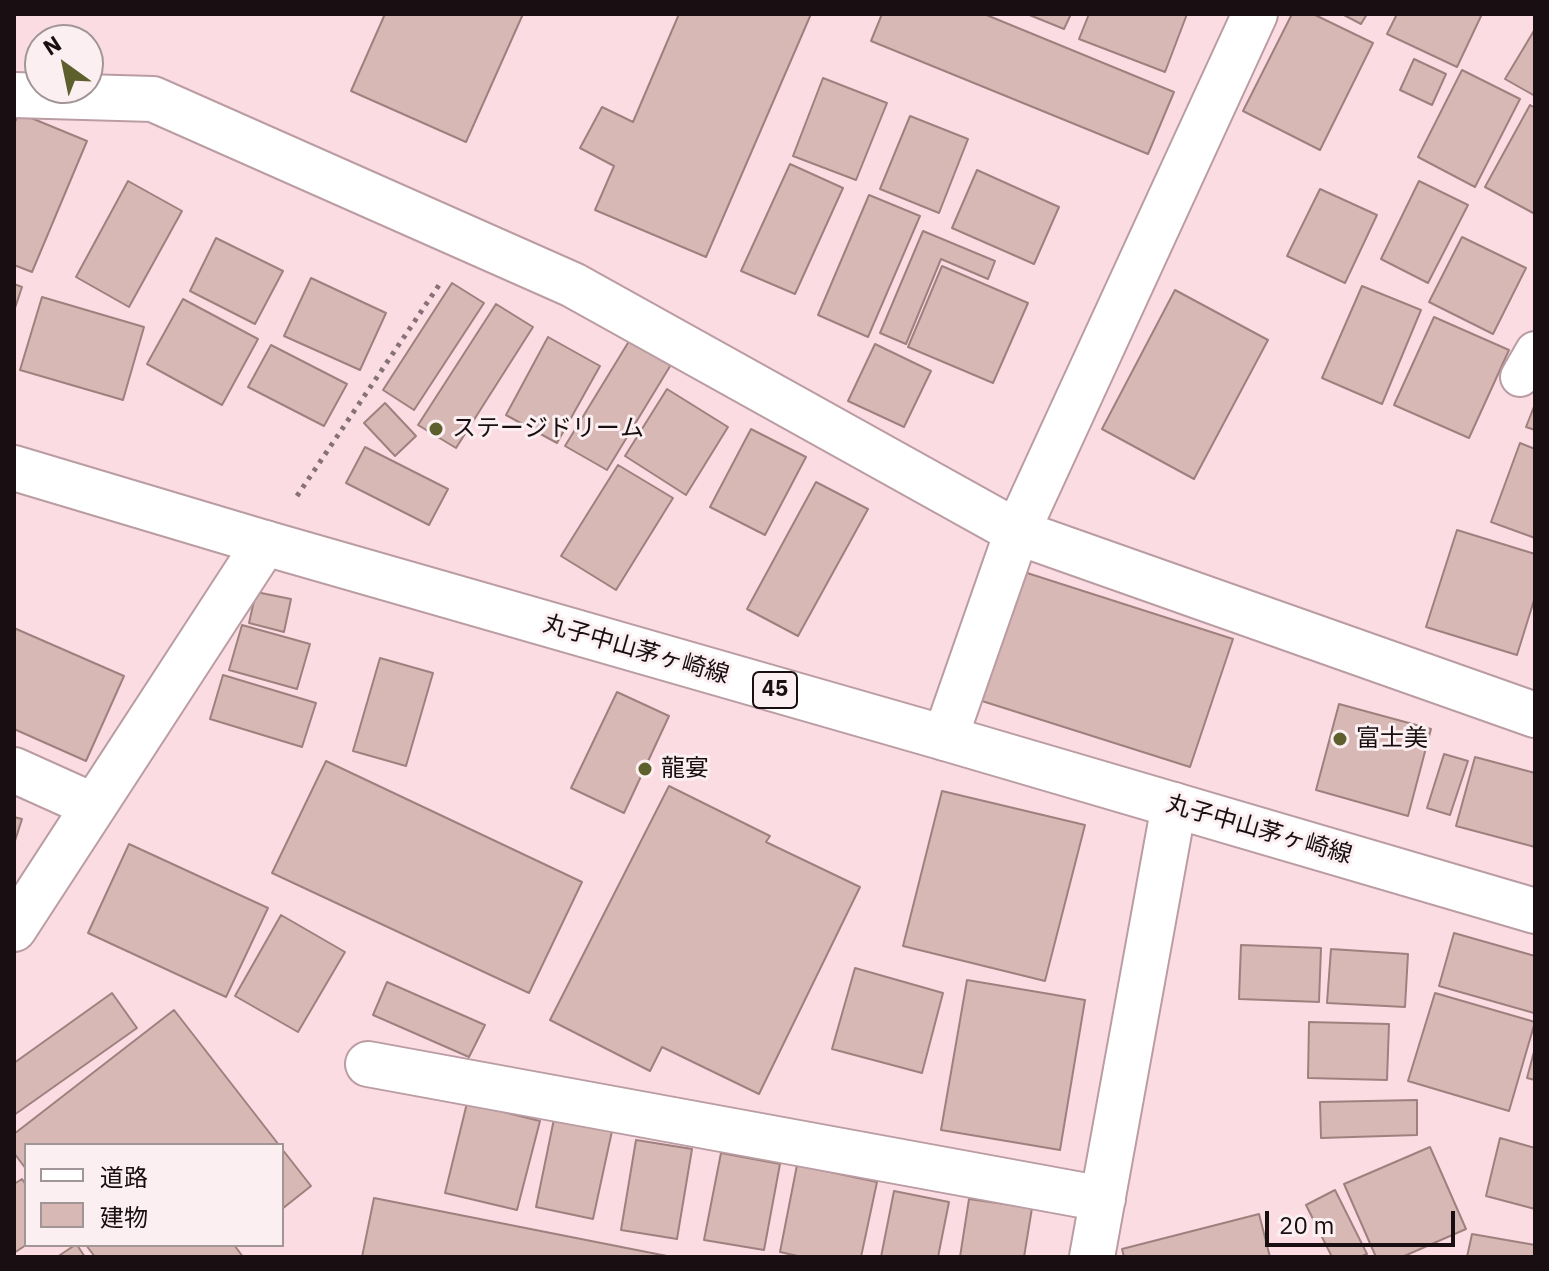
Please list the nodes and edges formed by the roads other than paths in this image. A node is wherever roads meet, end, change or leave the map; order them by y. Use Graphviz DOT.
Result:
graph roads {
  1 [pos="1255,14"];
  2 [pos="14,95"];
  3 [pos="14,468"];
  4 [pos="1017,532"];
  5 [pos="265,543"];
  6 [pos="1535,715"];
  7 [pos="945,738"];
  8 [pos="14,770"];
  9 [pos="1174,805"];
  10 [pos="94,806"];
  11 [pos="1535,911"];
  12 [pos="14,929"];
  13 [pos="368,1064"];
  14 [pos="1103,1199"];
  15 [pos="1092,1257"];
  1 -- 4 [label="street"];
  2 -- 4 [label="street"];
  3 -- 5 [label="street, 丸子中山茅ヶ崎線 / 45"];
  4 -- 6 [label="street"];
  4 -- 7 [label="street"];
  5 -- 7 [label="street, 丸子中山茅ヶ崎線 / 45"];
  5 -- 10 [label="street"];
  7 -- 9 [label="street, 丸子中山茅ヶ崎線 / 45"];
  8 -- 10 [label="street"];
  9 -- 11 [label="street, 丸子中山茅ヶ崎線 / 45"];
  9 -- 14 [label="street"];
  10 -- 12 [label="street"];
  13 -- 14 [label="street"];
  14 -- 15 [label="street"];
}
